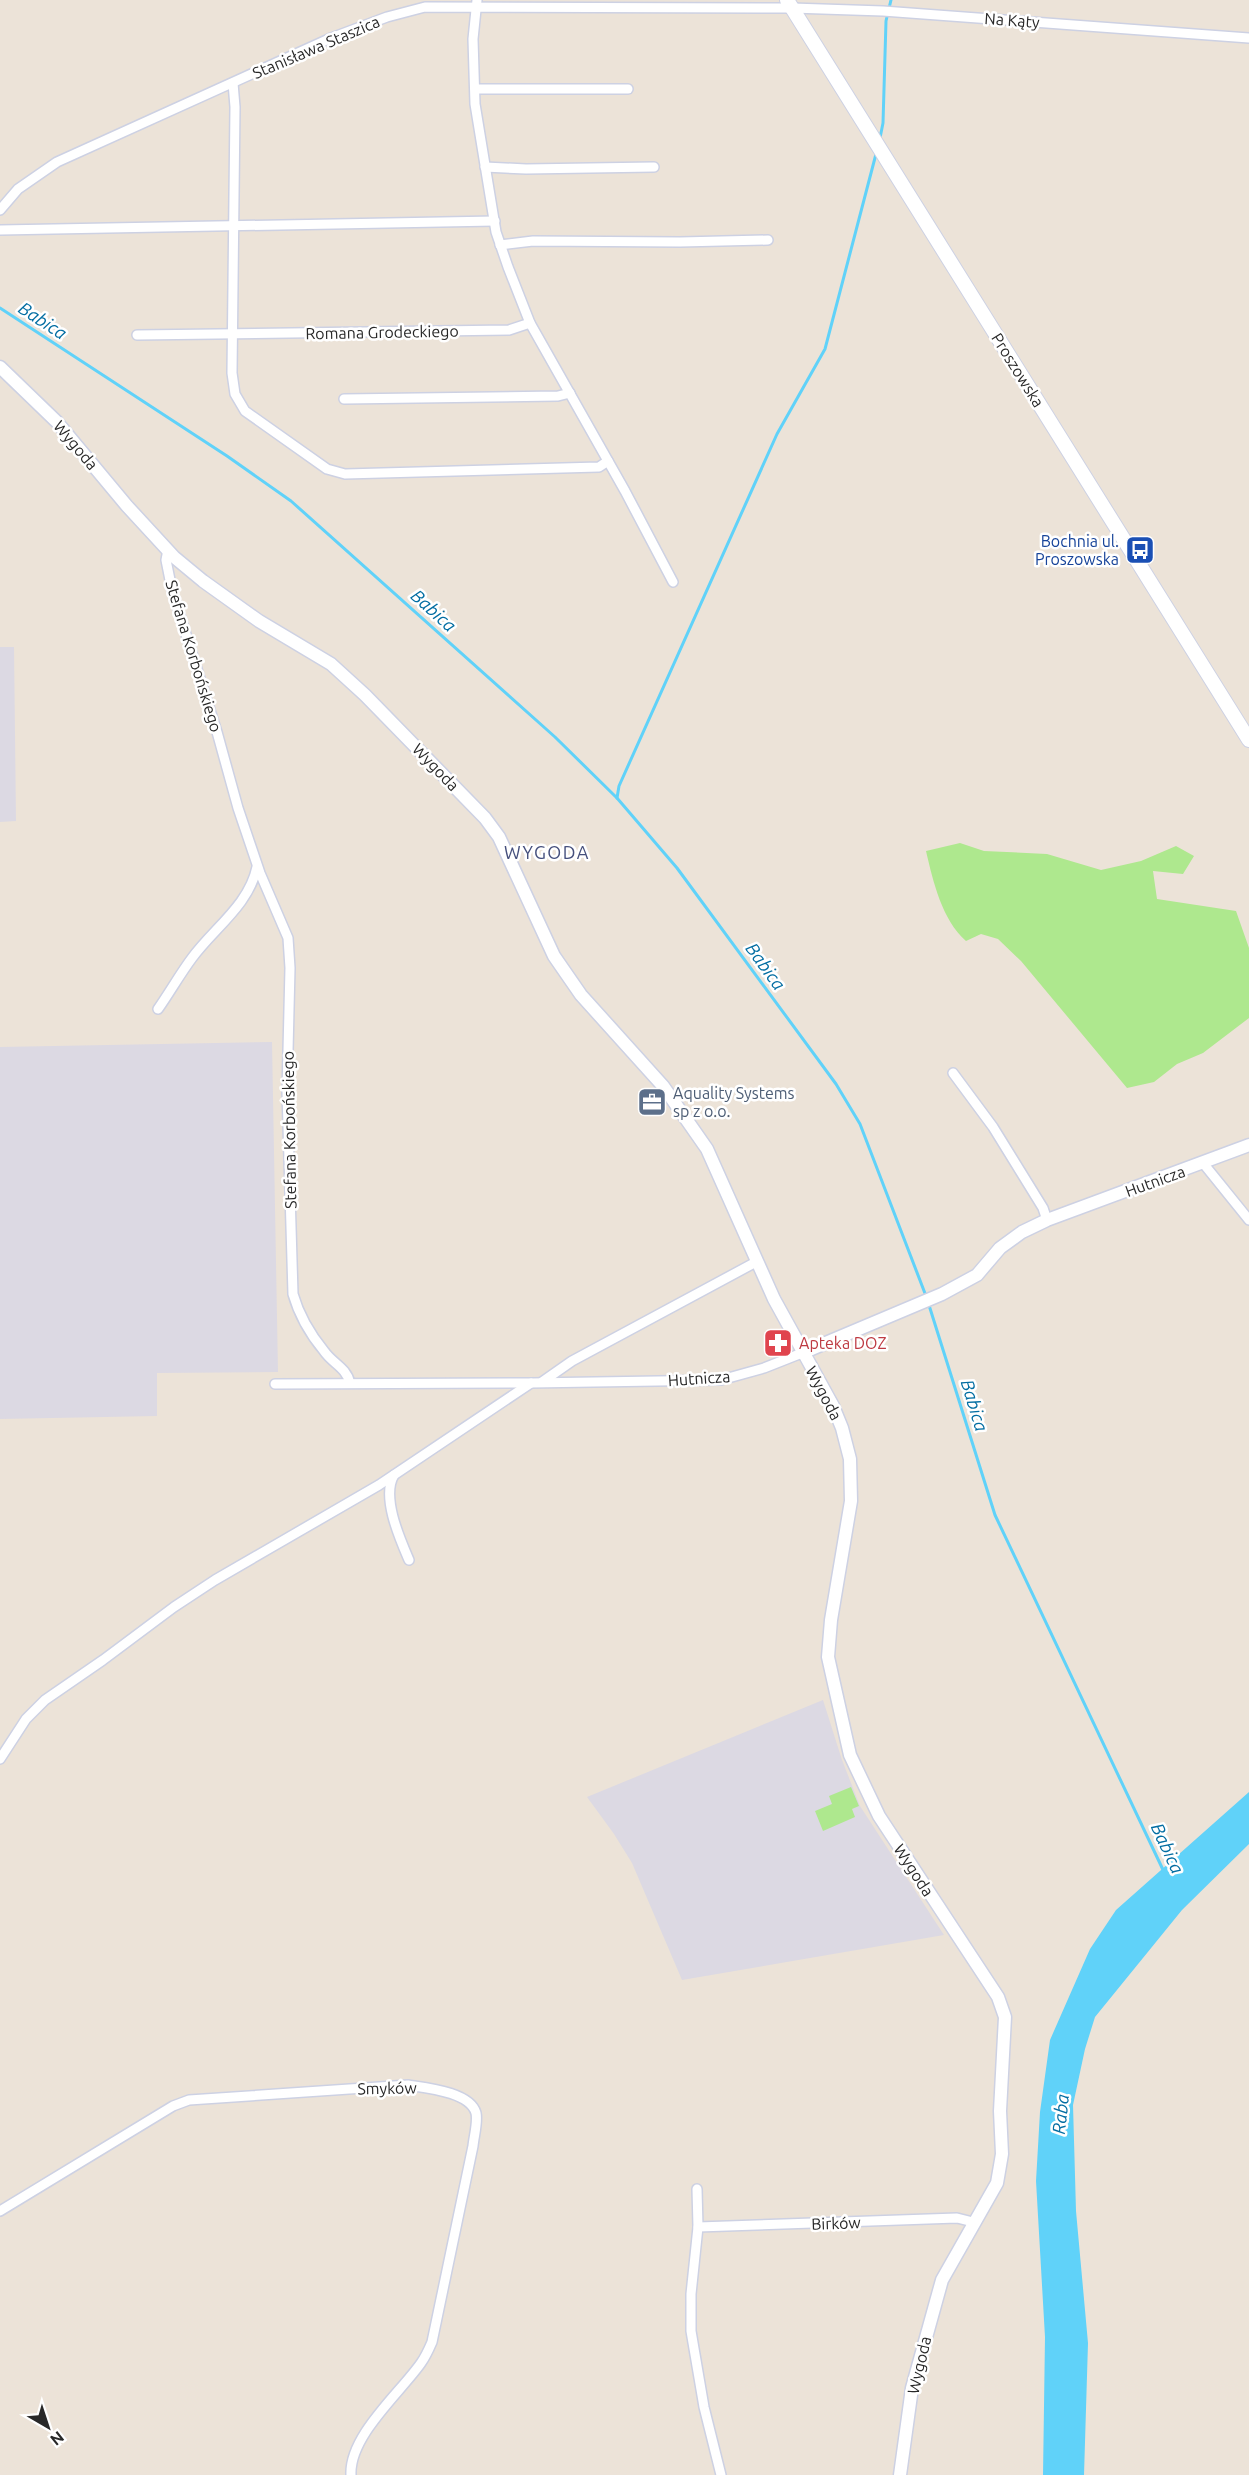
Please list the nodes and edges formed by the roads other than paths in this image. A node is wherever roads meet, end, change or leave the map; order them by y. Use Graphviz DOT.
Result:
graph roads {
  1 [pos="900,0"];
  2 [pos="477,3"];
  3 [pos="789,4"];
  4 [pos="774,9"];
  5 [pos="891,11"];
  6 [pos="1249,38"];
  7 [pos="233,83"];
  8 [pos="475,89"];
  9 [pos="628,89"];
  10 [pos="485,167"];
  11 [pos="654,167"];
  12 [pos="0,210"];
  13 [pos="495,221"];
  14 [pos="234,226"];
  15 [pos="0,230"];
  16 [pos="768,240"];
  17 [pos="500,245"];
  18 [pos="531,323"];
  19 [pos="232,332"];
  20 [pos="137,334"];
  21 [pos="0,367"];
  22 [pos="570,393"];
  23 [pos="344,399"];
  24 [pos="608,461"];
  25 [pos="168,550"];
  26 [pos="673,582"];
  27 [pos="1249,740"];
  28 [pos="258,865"];
  29 [pos="158,1009"];
  30 [pos="953,1073"];
  31 [pos="1249,1145"];
  32 [pos="1203,1163"];
  33 [pos="1047,1220"];
  34 [pos="1249,1220"];
  35 [pos="756,1262"];
  36 [pos="802,1353"];
  37 [pos="542,1382"];
  38 [pos="350,1383"];
  39 [pos="531,1383"];
  40 [pos="275,1384"];
  41 [pos="396,1473"];
  42 [pos="409,1560"];
  43 [pos="0,1759"];
  44 [pos="697,2189"];
  45 [pos="0,2211"];
  46 [pos="973,2222"];
  47 [pos="698,2227"];
  48 [pos="351,2475"];
  49 [pos="721,2475"];
  50 [pos="900,2475"];
  1 -- 5 [label="street"];
  2 -- 4 [label="street, Stanisława Staszica"];
  2 -- 7 [label="street, Stanisława Staszica"];
  2 -- 8 [label="street"];
  3 -- 4 [label="street, Na Kąty"];
  3 -- 5 [label="street, Na Kąty"];
  3 -- 27 [label="main road, Proszowska"];
  5 -- 6 [label="street, Na Kąty"];
  7 -- 12 [label="street, Stanisława Staszica"];
  7 -- 14 [label="street"];
  8 -- 9 [label="street"];
  8 -- 10 [label="street"];
  10 -- 11 [label="street"];
  10 -- 13 [label="street"];
  13 -- 14 [label="street"];
  13 -- 17 [label="street"];
  14 -- 15 [label="street"];
  14 -- 19 [label="street"];
  16 -- 17 [label="street"];
  17 -- 18 [label="street"];
  18 -- 19 [label="street, Romana Grodeckiego"];
  18 -- 22 [label="street"];
  19 -- 20 [label="street, Romana Grodeckiego"];
  19 -- 24 [label="street"];
  21 -- 25 [label="street, Wygoda"];
  22 -- 23 [label="street"];
  22 -- 24 [label="street"];
  24 -- 26 [label="street"];
  25 -- 28 [label="street, Stefana Korbońskiego"];
  25 -- 35 [label="street, Wygoda"];
  28 -- 29 [label="street"];
  28 -- 38 [label="street, Stefana Korbońskiego"];
  30 -- 33 [label="street"];
  31 -- 32 [label="street, Hutnicza"];
  32 -- 33 [label="street, Hutnicza"];
  32 -- 34 [label="street"];
  33 -- 36 [label="street, Hutnicza"];
  35 -- 36 [label="street, Wygoda"];
  35 -- 37 [label="street"];
  36 -- 37 [label="street, Hutnicza"];
  36 -- 46 [label="street, Wygoda"];
  37 -- 39 [label="street, Hutnicza"];
  38 -- 39 [label="street, Hutnicza"];
  38 -- 40 [label="street, Hutnicza"];
  39 -- 41 [label="street"];
  41 -- 42 [label="street"];
  41 -- 43 [label="street"];
  44 -- 47 [label="street"];
  45 -- 48 [label="street, Smyków"];
  46 -- 47 [label="street, Birków"];
  46 -- 50 [label="street, Wygoda"];
  47 -- 49 [label="street"];
}
